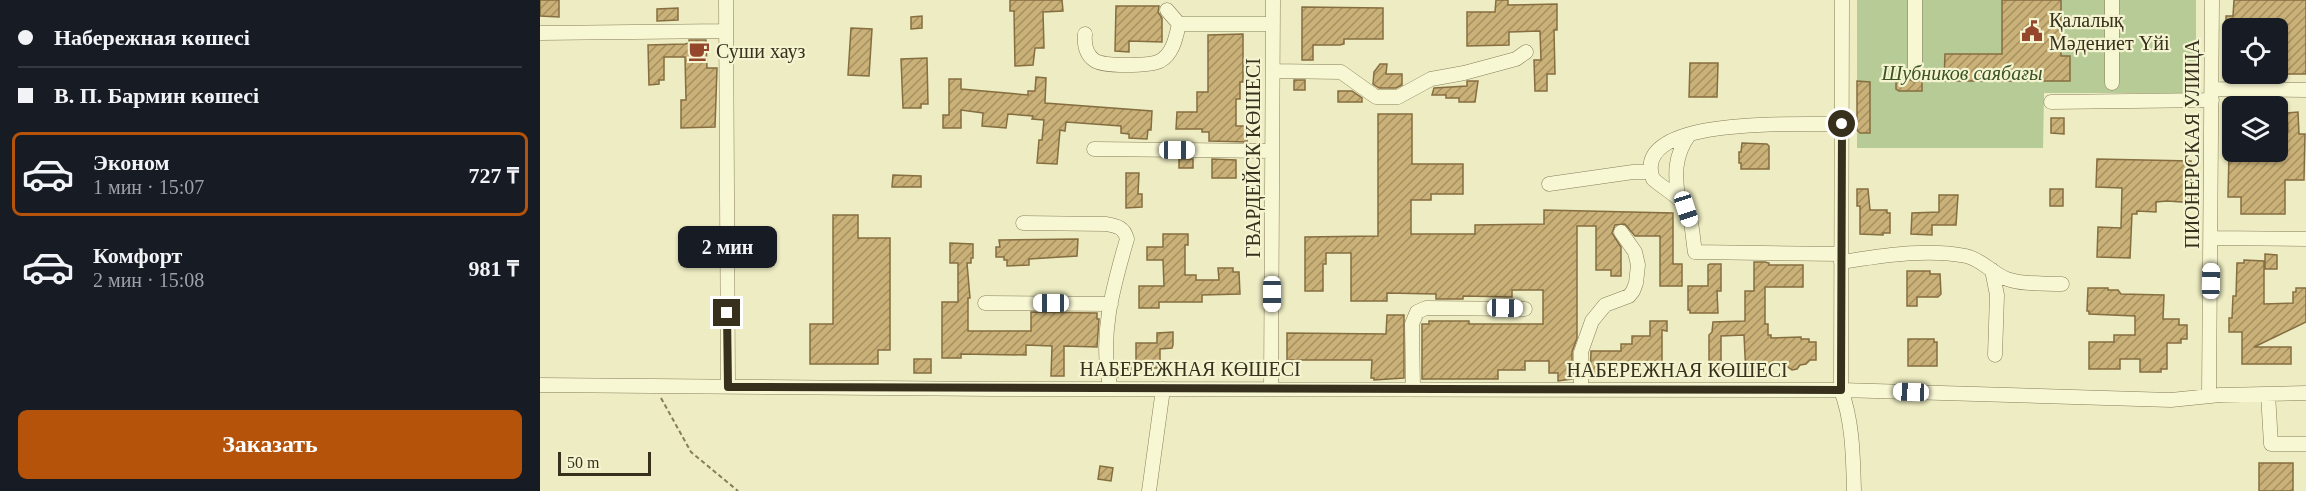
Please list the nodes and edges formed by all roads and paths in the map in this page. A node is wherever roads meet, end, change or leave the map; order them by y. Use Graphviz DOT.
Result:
graph roads {
  1 [pos="726,0"];
  2 [pos="1273,0"];
  3 [pos="1842,0"];
  4 [pos="1915,0"];
  5 [pos="2112,0"];
  6 [pos="2212,0"];
  7 [pos="1167,10"];
  8 [pos="1179,24"];
  9 [pos="1272,24"];
  10 [pos="726,31"];
  11 [pos="540,33"];
  12 [pos="1085,34"];
  13 [pos="1526,52"];
  14 [pos="1273,72"];
  15 [pos="1916,73"];
  16 [pos="2112,83"];
  17 [pos="2306,90"];
  18 [pos="2212,95"];
  19 [pos="2050,102"];
  20 [pos="1842,124"];
  21 [pos="1689,135"];
  22 [pos="1094,149"];
  23 [pos="1272,151"];
  24 [pos="1650,172"];
  25 [pos="1549,184"];
  26 [pos="1678,198"];
  27 [pos="1023,224"];
  28 [pos="1621,232"];
  29 [pos="2211,238"];
  30 [pos="2306,239"];
  31 [pos="1841,258"];
  32 [pos="1992,270"];
  33 [pos="2062,284"];
  34 [pos="985,303"];
  35 [pos="1110,304"];
  36 [pos="1525,309"];
  37 [pos="1995,356"];
  38 [pos="540,385"];
  39 [pos="657,387"];
  40 [pos="728,387"];
  41 [pos="1271,388"];
  42 [pos="1111,389"];
  43 [pos="1163,389"];
  44 [pos="1413,389"];
  45 [pos="1581,389"];
  46 [pos="1841,390"];
  47 [pos="2306,393"];
  48 [pos="2268,394"];
  49 [pos="2209,396"];
  50 [pos="2306,444"];
  51 [pos="738,491"];
  52 [pos="1149,491"];
  53 [pos="1854,491"];
  1 -- 10 [label="street"];
  2 -- 9 [label="street, ГВАРДЕЙСК КӨШЕСІ"];
  3 -- 20 [label="street"];
  4 -- 15 [label="street"];
  5 -- 16 [label="street"];
  6 -- 18 [label="street, ПИОНЕРСКАЯ УЛИЦА"];
  7 -- 8 [label="street"];
  8 -- 9 [label="street"];
  8 -- 12 [label="street"];
  9 -- 14 [label="street, ГВАРДЕЙСК КӨШЕСІ"];
  10 -- 11 [label="street"];
  10 -- 40 [label="street"];
  13 -- 14 [label="street"];
  14 -- 23 [label="street, ГВАРДЕЙСК КӨШЕСІ"];
  17 -- 18 [label="street"];
  18 -- 19 [label="street"];
  18 -- 29 [label="street, ПИОНЕРСКАЯ УЛИЦА"];
  20 -- 21 [label="street"];
  20 -- 31 [label="street"];
  21 -- 24 [label="street"];
  21 -- 26 [label="street"];
  22 -- 23 [label="street"];
  23 -- 41 [label="street, ГВАРДЕЙСК КӨШЕСІ"];
  24 -- 25 [label="street"];
  24 -- 26 [label="street"];
  26 -- 31 [label="street"];
  27 -- 35 [label="street"];
  28 -- 45 [label="street"];
  29 -- 30 [label="street"];
  29 -- 49 [label="street, ПИОНЕРСКАЯ УЛИЦА"];
  31 -- 32 [label="street"];
  31 -- 46 [label="street"];
  32 -- 33 [label="street"];
  32 -- 37 [label="street"];
  34 -- 35 [label="street"];
  35 -- 42 [label="street"];
  36 -- 44 [label="street"];
  38 -- 39 [label="street, НАБЕРЕЖНАЯ КӨШЕСІ"];
  39 -- 40 [label="street, НАБЕРЕЖНАЯ КӨШЕСІ"];
  39 -- 51 [label="path"];
  40 -- 42 [label="street, НАБЕРЕЖНАЯ КӨШЕСІ"];
  41 -- 43 [label="street, НАБЕРЕЖНАЯ КӨШЕСІ"];
  41 -- 44 [label="street, НАБЕРЕЖНАЯ КӨШЕСІ"];
  42 -- 43 [label="street, НАБЕРЕЖНАЯ КӨШЕСІ"];
  43 -- 52 [label="street"];
  44 -- 45 [label="street, НАБЕРЕЖНАЯ КӨШЕСІ"];
  45 -- 46 [label="street, НАБЕРЕЖНАЯ КӨШЕСІ"];
  46 -- 49 [label="street, НАБЕРЕЖНАЯ КӨШЕСІ"];
  46 -- 53 [label="street"];
  47 -- 48 [label="street, НАБЕРЕЖНАЯ КӨШЕСІ"];
  48 -- 49 [label="street, НАБЕРЕЖНАЯ КӨШЕСІ"];
  48 -- 50 [label="street"];
}
